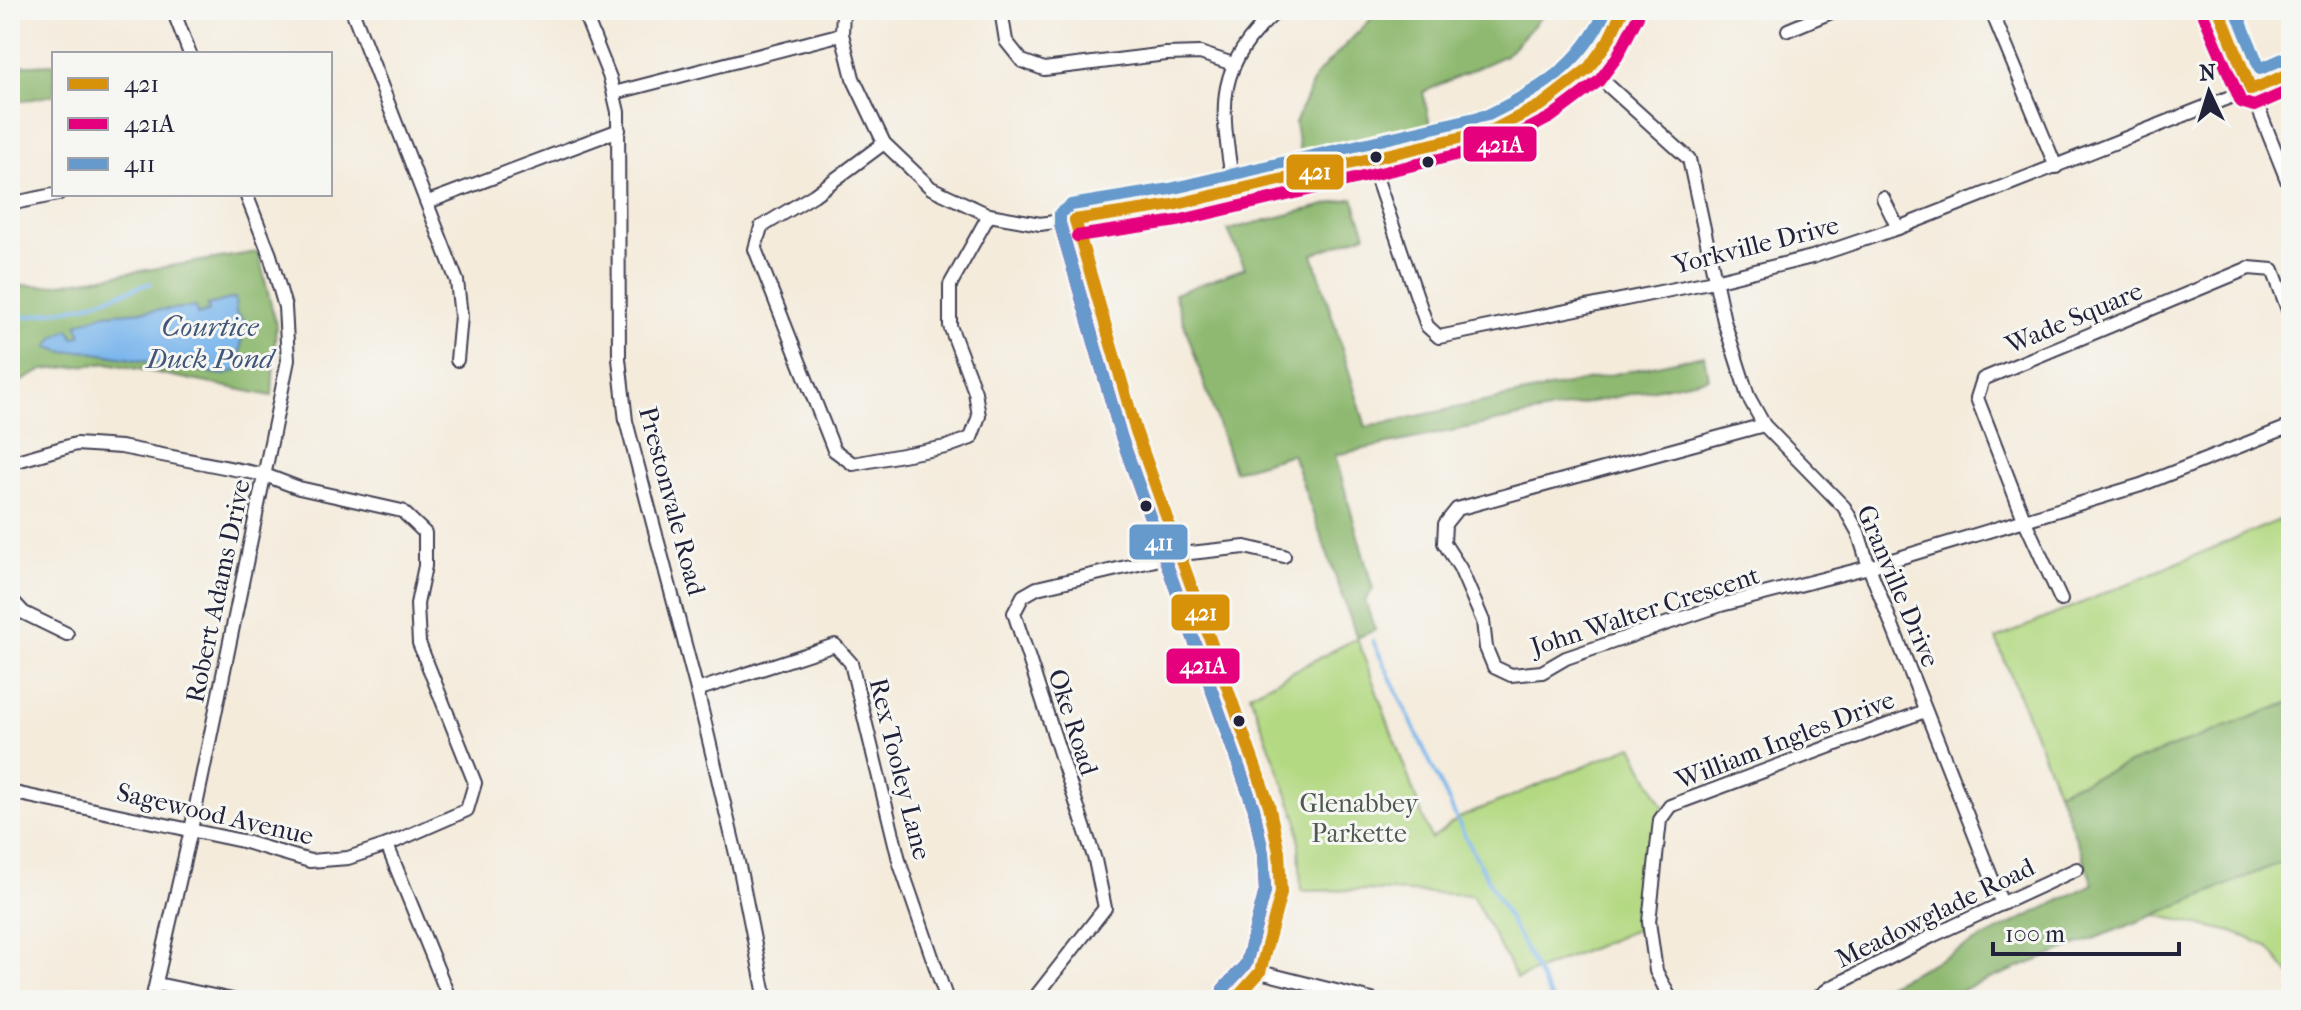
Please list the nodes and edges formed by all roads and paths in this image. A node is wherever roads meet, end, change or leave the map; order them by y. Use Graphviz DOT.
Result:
graph roads {
  1 [pos="173,10"];
  2 [pos="352,10"];
  3 [pos="583,10"];
  4 [pos="843,10"];
  5 [pos="1001,10"];
  6 [pos="1278,10"];
  7 [pos="1623,10"];
  8 [pos="1836,10"];
  9 [pos="1991,10"];
  10 [pos="2219,10"];
  11 [pos="1788,30"];
  12 [pos="842,34"];
  13 [pos="189,52"];
  14 [pos="1233,64"];
  15 [pos="1589,68"];
  16 [pos="2291,73"];
  17 [pos="2251,90"];
  18 [pos="614,93"];
  19 [pos="619,130"];
  20 [pos="884,143"];
  21 [pos="1370,159"];
  22 [pos="2056,167"];
  23 [pos="2291,190"];
  24 [pos="1234,192"];
  25 [pos="52,195"];
  26 [pos="247,196"];
  27 [pos="1883,198"];
  28 [pos="428,202"];
  29 [pos="14,203"];
  30 [pos="989,215"];
  31 [pos="1075,220"];
  32 [pos="1898,228"];
  33 [pos="1714,281"];
  34 [pos="2291,318"];
  35 [pos="457,360"];
  36 [pos="1764,425"];
  37 [pos="2291,426"];
  38 [pos="10,463"];
  39 [pos="265,475"];
  40 [pos="2024,519"];
  41 [pos="1181,554"];
  42 [pos="1284,556"];
  43 [pos="1869,567"];
  44 [pos="10,598"];
  45 [pos="2061,600"];
  46 [pos="67,634"];
  47 [pos="697,690"];
  48 [pos="1925,711"];
  49 [pos="10,792"];
  50 [pos="191,830"];
  51 [pos="387,845"];
  52 [pos="2077,869"];
  53 [pos="2002,904"];
  54 [pos="1260,972"];
  55 [pos="157,984"];
  56 [pos="152,1000"];
  57 [pos="233,1000"];
  58 [pos="450,1000"];
  59 [pos="766,1000"];
  60 [pos="947,1000"];
  61 [pos="1033,1000"];
  62 [pos="1235,1000"];
  63 [pos="1372,1000"];
  64 [pos="1671,1000"];
  65 [pos="1814,1000"];
  1 -- 13 [label="street"];
  2 -- 28 [label="street"];
  3 -- 18 [label="street, Prestonvale Road"];
  4 -- 12 [label="street"];
  5 -- 14 [label="street"];
  6 -- 14 [label="street"];
  7 -- 15 [label="street"];
  8 -- 11 [label="street"];
  9 -- 22 [label="street"];
  10 -- 17 [label="street"];
  12 -- 18 [label="street"];
  12 -- 20 [label="street"];
  14 -- 24 [label="street"];
  15 -- 21 [label="street"];
  15 -- 33 [label="street, Granville Drive"];
  16 -- 17 [label="street, Yorkville Drive"];
  17 -- 22 [label="street, Yorkville Drive"];
  17 -- 23 [label="street"];
  18 -- 19 [label="street, Prestonvale Road"];
  19 -- 28 [label="street"];
  19 -- 47 [label="street, Prestonvale Road"];
  20 -- 30 [label="street"];
  20 -- 30 [label="street"];
  21 -- 24 [label="street"];
  21 -- 33 [label="street, Yorkville Drive"];
  22 -- 32 [label="street, Yorkville Drive"];
  24 -- 31 [label="street"];
  25 -- 29 [label="street"];
  26 -- 39 [label="street, Robert Adams Drive"];
  27 -- 32 [label="street"];
  28 -- 35 [label="street"];
  30 -- 31 [label="street"];
  31 -- 41 [label="street"];
  32 -- 33 [label="street, Yorkville Drive"];
  33 -- 36 [label="street, Granville Drive"];
  34 -- 40 [label="street, Wade Square"];
  36 -- 43 [label="street, Granville Drive"];
  36 -- 43 [label="street, John Walter Crescent"];
  37 -- 40 [label="street"];
  38 -- 39 [label="street, Sagewood Avenue"];
  39 -- 50 [label="street, Robert Adams Drive"];
  39 -- 51 [label="street, Sagewood Avenue"];
  40 -- 43 [label="street"];
  40 -- 45 [label="street"];
  41 -- 42 [label="street"];
  41 -- 54 [label="street"];
  41 -- 61 [label="street, Oke Road"];
  43 -- 48 [label="street, Granville Drive"];
  44 -- 46 [label="street"];
  47 -- 59 [label="street, Prestonvale Road"];
  47 -- 60 [label="street, Rex Tooley Lane"];
  48 -- 53 [label="street, Granville Drive"];
  48 -- 64 [label="street, William Ingles Drive"];
  49 -- 50 [label="street, Sagewood Avenue"];
  50 -- 51 [label="street, Sagewood Avenue"];
  50 -- 55 [label="street, Robert Adams Drive"];
  51 -- 58 [label="street"];
  52 -- 53 [label="street, Meadowglade Road"];
  53 -- 65 [label="street, Meadowglade Road"];
  54 -- 62 [label="street"];
  54 -- 63 [label="street"];
  55 -- 56 [label="street, Robert Adams Drive"];
  55 -- 57 [label="street"];
}
